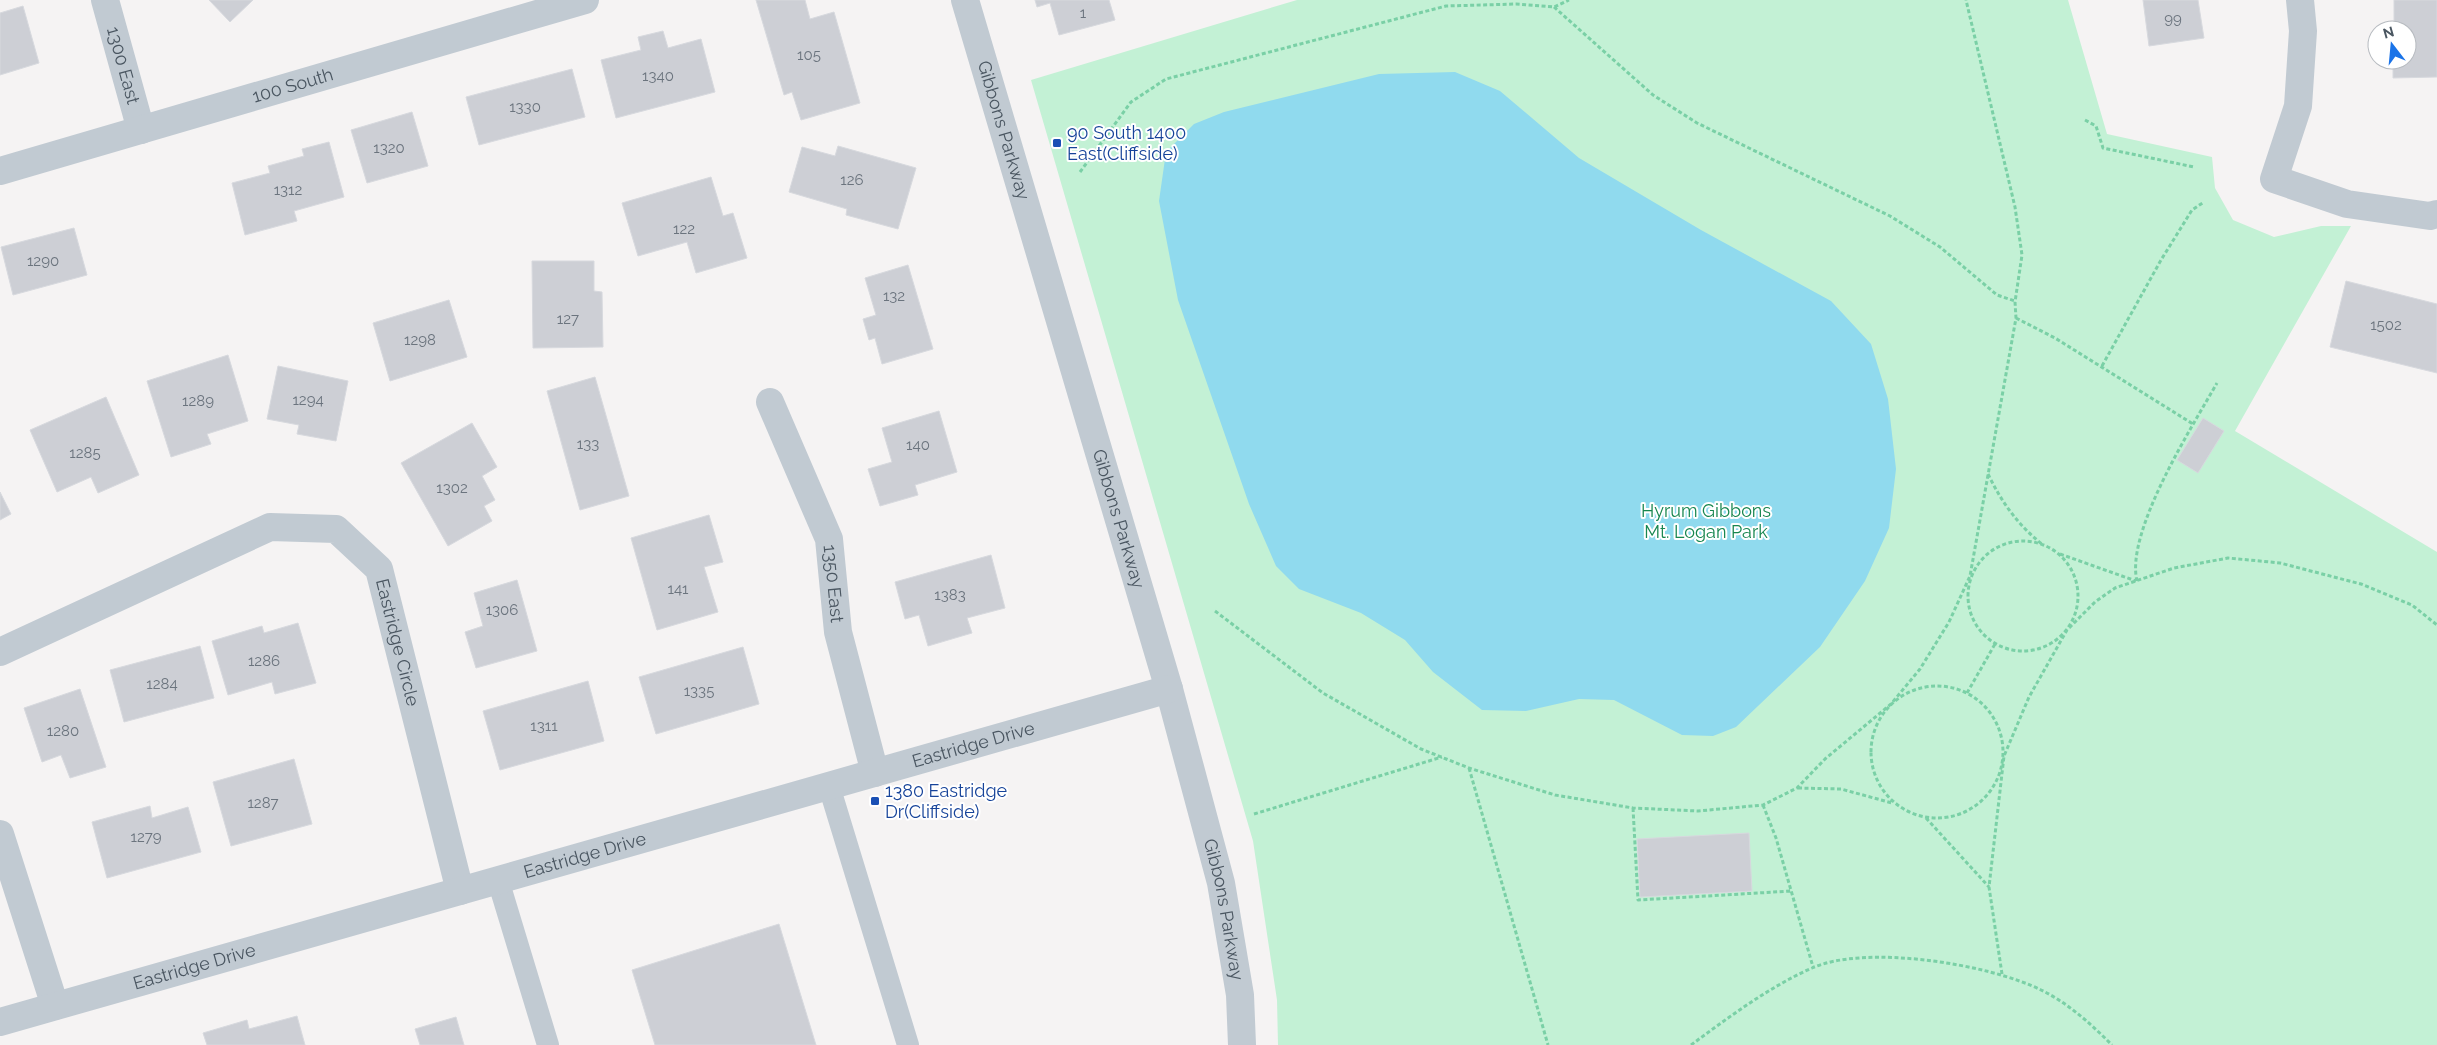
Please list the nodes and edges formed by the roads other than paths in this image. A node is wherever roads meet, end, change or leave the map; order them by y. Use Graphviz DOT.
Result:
graph roads {
  1 [pos="105,0"];
  2 [pos="585,0"];
  3 [pos="966,0"];
  4 [pos="2300,0"];
  5 [pos="141,130"];
  6 [pos="0,172"];
  7 [pos="2437,214"];
  8 [pos="770,402"];
  9 [pos="0,652"];
  10 [pos="1169,689"];
  11 [pos="875,773"];
  12 [pos="829,786"];
  13 [pos="0,834"];
  14 [pos="498,880"];
  15 [pos="460,891"];
  16 [pos="55,1006"];
  17 [pos="0,1022"];
  18 [pos="548,1045"];
  19 [pos="908,1045"];
  20 [pos="1242,1045"];
  1 -- 5 [label="street, 1300 East"];
  2 -- 5 [label="street, 100 South"];
  3 -- 10 [label="street, Gibbons Parkway"];
  4 -- 7 [label="street"];
  5 -- 6 [label="street, 100 South"];
  8 -- 11 [label="street, 1350 East"];
  9 -- 15 [label="street, Eastridge Circle"];
  10 -- 11 [label="street, Eastridge Drive"];
  10 -- 20 [label="street, Gibbons Parkway"];
  11 -- 12 [label="street, Eastridge Drive"];
  12 -- 14 [label="street, Eastridge Drive"];
  12 -- 19 [label="lane"];
  13 -- 16 [label="street"];
  14 -- 15 [label="street, Eastridge Drive"];
  14 -- 18 [label="lane"];
  15 -- 16 [label="street, Eastridge Drive"];
  16 -- 17 [label="street, Eastridge Drive"];
}
